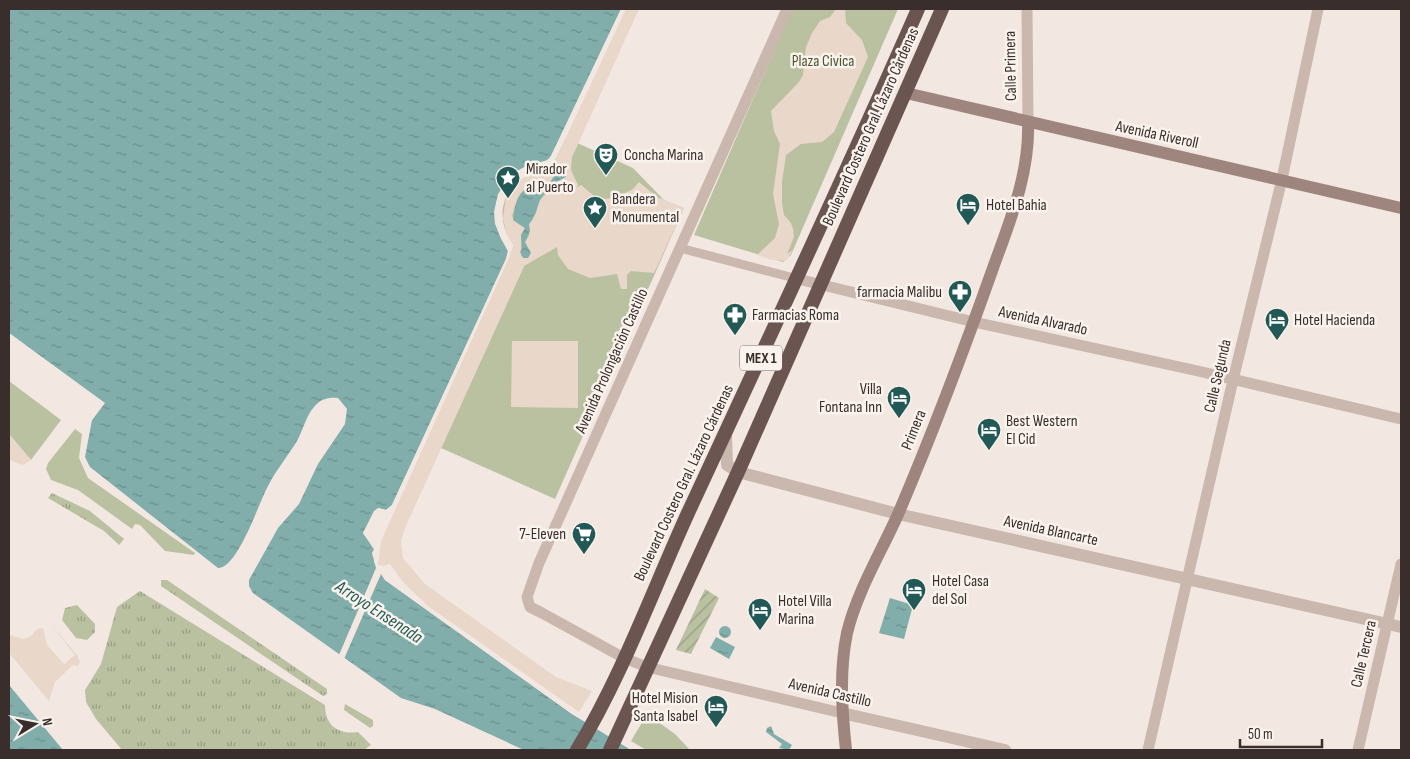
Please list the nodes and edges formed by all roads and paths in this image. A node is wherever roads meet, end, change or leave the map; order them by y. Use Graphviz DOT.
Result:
graph roads {
  1 [pos="787,9"];
  2 [pos="918,9"];
  3 [pos="942,9"];
  4 [pos="1027,9"];
  5 [pos="1318,9"];
  6 [pos="906,93"];
  7 [pos="1028,122"];
  8 [pos="1282,179"];
  9 [pos="1401,208"];
  10 [pos="680,248"];
  11 [pos="798,279"];
  12 [pos="821,284"];
  13 [pos="974,322"];
  14 [pos="1233,380"];
  15 [pos="1401,419"];
  16 [pos="726,434"];
  17 [pos="738,472"];
  18 [pos="898,514"];
  19 [pos="1401,564"];
  20 [pos="1188,578"];
  21 [pos="1387,624"];
  22 [pos="1401,627"];
  23 [pos="624,658"];
  24 [pos="648,667"];
  25 [pos="842,712"];
  26 [pos="577,750"];
  27 [pos="610,750"];
  28 [pos="846,750"];
  29 [pos="1005,750"];
  30 [pos="1148,750"];
  31 [pos="1358,750"];
  1 -- 10 [label="street, Avenida Prolongación Castillo"];
  2 -- 11 [label="highway, Boulevard Costero Gral. Lázaro Cárdenas / MEX 1"];
  3 -- 6 [label="highway, Boulevard Costero Gral. Lázaro Cárdenas / MEX 1"];
  4 -- 7 [label="street, Calle Primera"];
  5 -- 8 [label="street, Calle Segunda"];
  6 -- 7 [label="main road, Avenida Riveroll"];
  6 -- 12 [label="highway, Boulevard Costero Gral. Lázaro Cárdenas / MEX 1"];
  7 -- 8 [label="main road, Avenida Riveroll"];
  7 -- 13 [label="main road, Primera"];
  8 -- 9 [label="main road, Avenida Riveroll"];
  8 -- 14 [label="street, Calle Segunda"];
  10 -- 11 [label="street, Avenida Alvarado"];
  10 -- 23 [label="street, Avenida Prolongación Castillo"];
  11 -- 12 [label="street, Avenida Alvarado"];
  11 -- 16 [label="highway, Boulevard Costero Gral. Lázaro Cárdenas / MEX 1"];
  12 -- 13 [label="street, Avenida Alvarado"];
  12 -- 17 [label="highway, Boulevard Costero Gral. Lázaro Cárdenas / MEX 1"];
  13 -- 14 [label="street, Avenida Alvarado"];
  13 -- 18 [label="main road, Primera"];
  14 -- 15 [label="street, Avenida Alvarado"];
  14 -- 20 [label="street, Calle Segunda"];
  16 -- 17 [label="street"];
  16 -- 23 [label="highway, Boulevard Costero Gral. Lázaro Cárdenas / MEX 1"];
  17 -- 18 [label="street, Avenida Blancarte"];
  17 -- 24 [label="highway, Boulevard Costero Gral. Lázaro Cárdenas / MEX 1"];
  18 -- 20 [label="street, Avenida Blancarte"];
  18 -- 25 [label="main road, Primera"];
  19 -- 21 [label="street, Calle Tercera"];
  20 -- 21 [label="street, Avenida Blancarte"];
  20 -- 30 [label="street, Calle Segunda"];
  21 -- 22 [label="street, Avenida Blancarte"];
  21 -- 31 [label="street, Calle Tercera"];
  23 -- 24 [label="street, Avenida Prolongación Castillo"];
  23 -- 26 [label="highway, Boulevard Costero Gral. Lázaro Cárdenas / MEX 1"];
  24 -- 25 [label="street, Avenida Castillo"];
  24 -- 27 [label="highway, Boulevard Costero Gral. Lázaro Cárdenas / MEX 1"];
  25 -- 28 [label="main road, Primera"];
  25 -- 29 [label="street, Avenida Castillo"];
}
